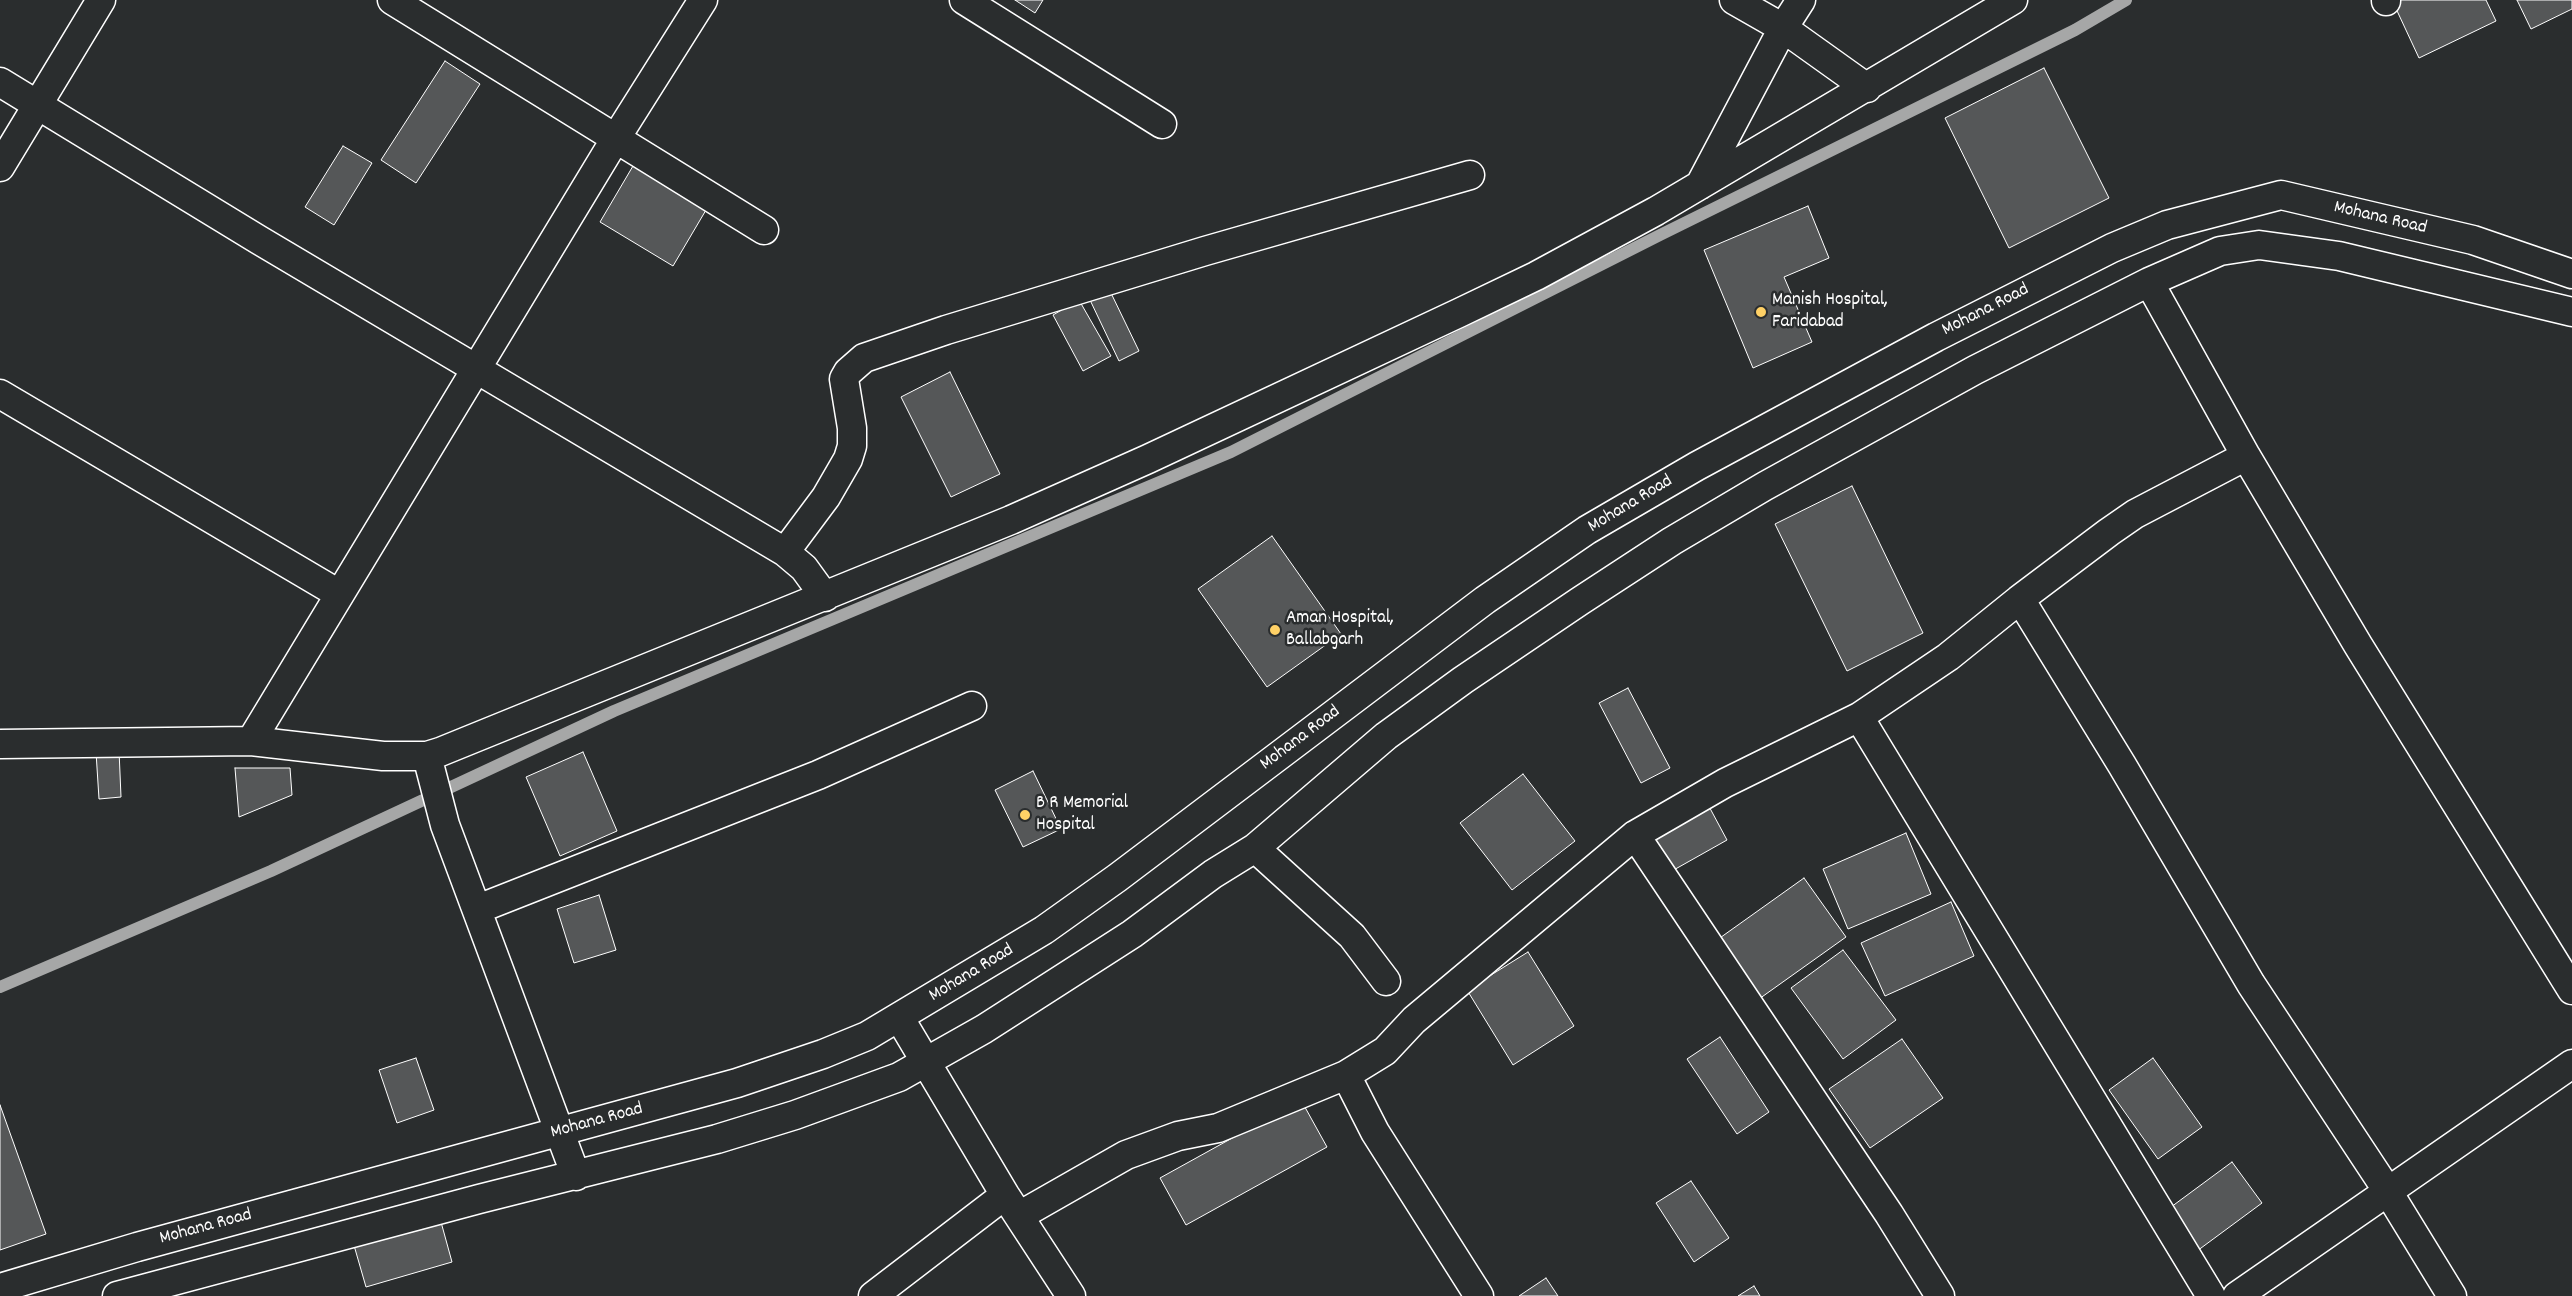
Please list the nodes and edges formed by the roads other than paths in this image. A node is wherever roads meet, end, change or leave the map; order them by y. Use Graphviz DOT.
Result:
graph roads {
  1 [pos="101,0"];
  2 [pos="392,0"];
  3 [pos="702,0"];
  4 [pos="964,0"];
  5 [pos="1734,0"];
  6 [pos="1801,0"];
  7 [pos="2013,0"];
  8 [pos="1783,28"];
  9 [pos="0,82"];
  10 [pos="1867,88"];
  11 [pos="38,105"];
  12 [pos="1162,124"];
  13 [pos="616,138"];
  14 [pos="0,167"];
  15 [pos="1470,175"];
  16 [pos="1700,185"];
  17 [pos="764,230"];
  18 [pos="2572,274"];
  19 [pos="2149,282"];
  20 [pos="2572,312"];
  21 [pos="477,369"];
  22 [pos="0,394"];
  23 [pos="2246,456"];
  24 [pos="785,552"];
  25 [pos="338,594"];
  26 [pos="825,597"];
  27 [pos="2020,599"];
  28 [pos="972,706"];
  29 [pos="1859,717"];
  30 [pos="251,741"];
  31 [pos="0,744"];
  32 [pos="430,766"];
  33 [pos="1635,836"];
  34 [pos="1255,848"];
  35 [pos="478,908"];
  36 [pos="1386,981"];
  37 [pos="2572,990"];
  38 [pos="899,1017"];
  39 [pos="926,1063"];
  40 [pos="2572,1064"];
  41 [pos="1346,1075"];
  42 [pos="558,1132"];
  43 [pos="576,1176"];
  44 [pos="2387,1190"];
  45 [pos="1012,1205"];
  46 [pos="0,1288"];
  47 [pos="117,1296"];
  48 [pos="873,1296"];
  49 [pos="1071,1296"];
  50 [pos="1479,1296"];
  51 [pos="1940,1296"];
  52 [pos="2211,1296"];
  53 [pos="2236,1296"];
  54 [pos="2452,1296"];
  1 -- 11 [label="street"];
  2 -- 13 [label="street"];
  3 -- 13 [label="street"];
  4 -- 12 [label="street"];
  5 -- 8 [label="street"];
  6 -- 8 [label="street"];
  7 -- 10 [label="street"];
  8 -- 10 [label="street"];
  8 -- 16 [label="street"];
  9 -- 11 [label="street"];
  10 -- 16 [label="street"];
  11 -- 14 [label="street"];
  11 -- 21 [label="street"];
  13 -- 17 [label="street"];
  13 -- 21 [label="street"];
  15 -- 24 [label="street"];
  16 -- 26 [label="street"];
  18 -- 38 [label="street, Mohana Road"];
  19 -- 20 [label="street"];
  19 -- 23 [label="street"];
  19 -- 34 [label="street"];
  21 -- 24 [label="street"];
  21 -- 25 [label="street"];
  22 -- 25 [label="street"];
  23 -- 27 [label="street"];
  23 -- 37 [label="street"];
  24 -- 26 [label="street"];
  25 -- 30 [label="street"];
  26 -- 32 [label="street"];
  27 -- 29 [label="street"];
  27 -- 44 [label="street"];
  28 -- 35 [label="street"];
  29 -- 33 [label="street"];
  29 -- 52 [label="street"];
  30 -- 31 [label="street"];
  30 -- 32 [label="street"];
  32 -- 35 [label="street"];
  33 -- 41 [label="street"];
  33 -- 51 [label="street"];
  34 -- 36 [label="street"];
  34 -- 39 [label="street"];
  35 -- 42 [label="street"];
  38 -- 39 [label="street"];
  38 -- 42 [label="street, Mohana Road"];
  39 -- 43 [label="street"];
  39 -- 45 [label="street"];
  40 -- 44 [label="street"];
  41 -- 45 [label="street"];
  41 -- 50 [label="street"];
  42 -- 43 [label="street"];
  42 -- 46 [label="street, Mohana Road"];
  43 -- 47 [label="street"];
  44 -- 53 [label="street"];
  44 -- 54 [label="street"];
  45 -- 48 [label="street"];
  45 -- 49 [label="street"];
}
